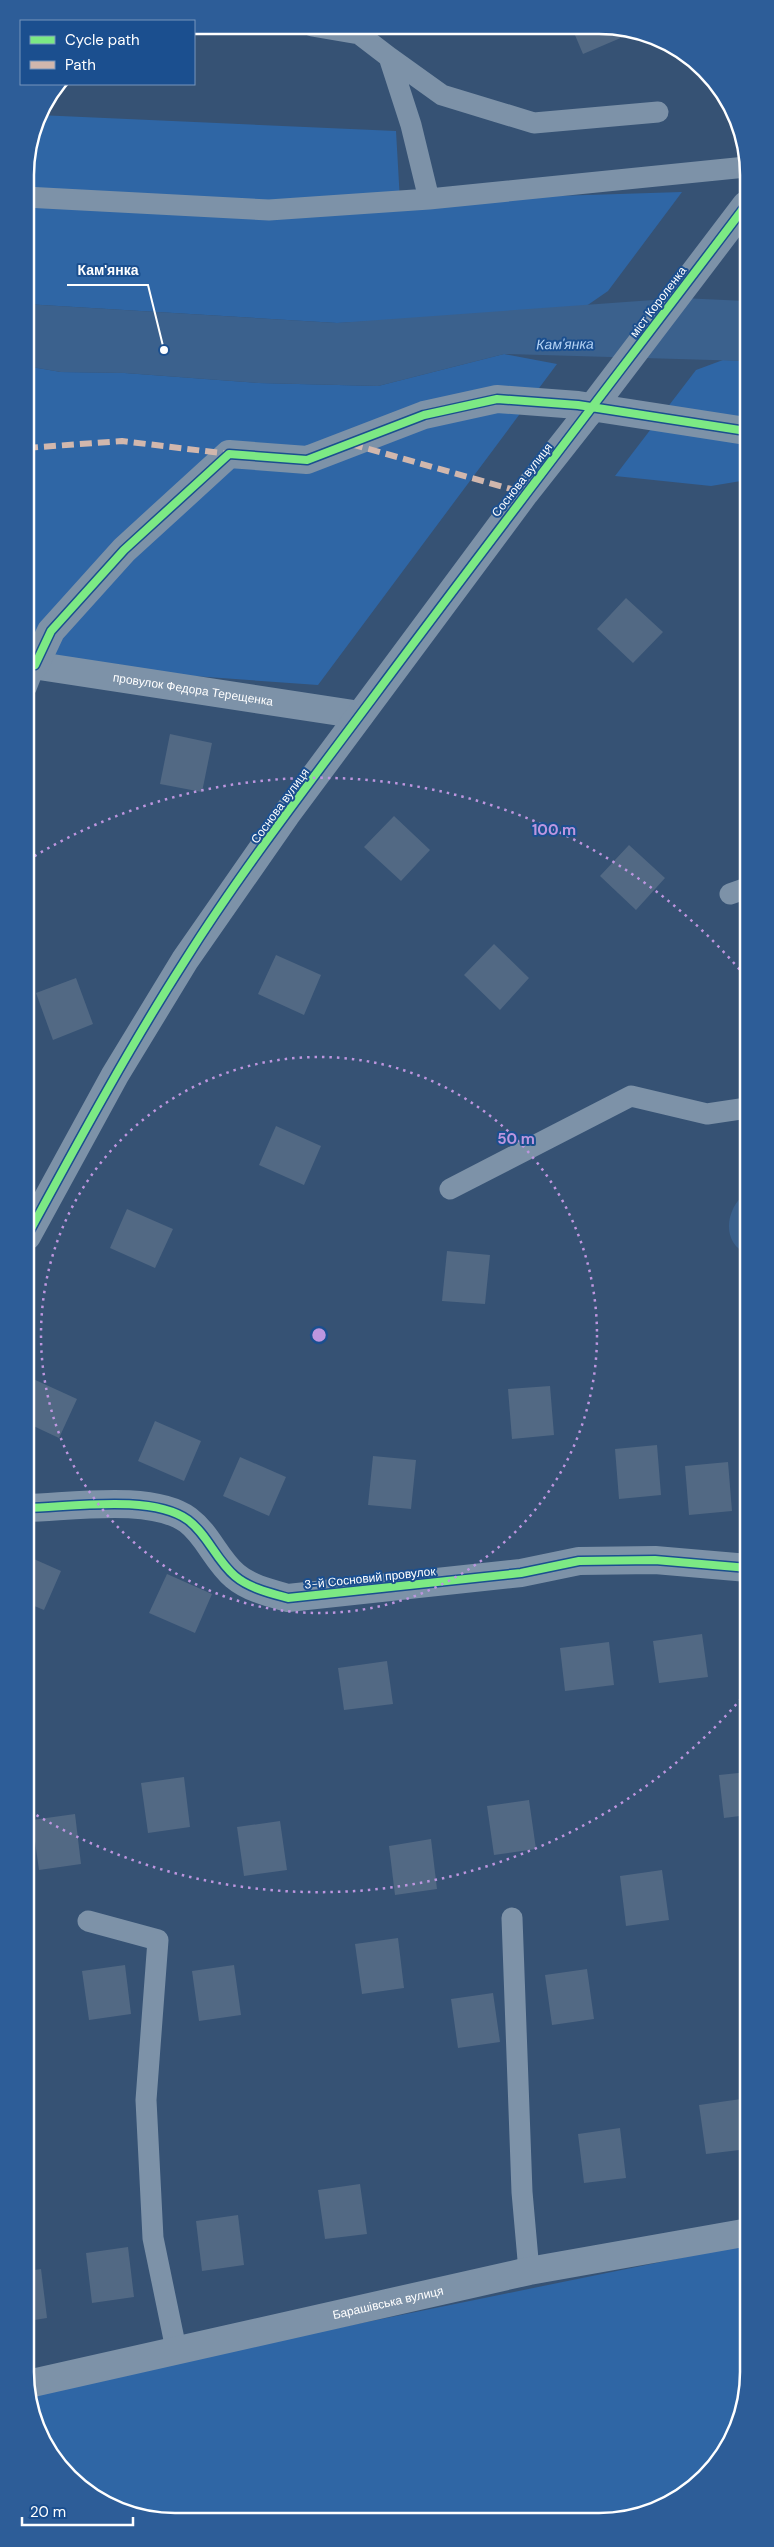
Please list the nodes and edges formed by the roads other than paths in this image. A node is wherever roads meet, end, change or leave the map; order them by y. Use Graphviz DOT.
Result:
graph roads {
  1 [pos="359,34"];
  2 [pos="389,57"];
  3 [pos="658,112"];
  4 [pos="740,168"];
  5 [pos="34,197"];
  6 [pos="429,199"];
  7 [pos="740,213"];
  8 [pos="588,413"];
  9 [pos="740,430"];
  10 [pos="34,662"];
  11 [pos="34,673"];
  12 [pos="360,715"];
  13 [pos="740,1109"];
  14 [pos="450,1189"];
  15 [pos="34,1222"];
  16 [pos="34,1508"];
  17 [pos="740,1567"];
  18 [pos="512,1918"];
  19 [pos="88,1921"];
  20 [pos="740,2233"];
  21 [pos="529,2271"];
  22 [pos="176,2349"];
  23 [pos="35,2382"];
  1 -- 2 [label="lane"];
  2 -- 3 [label="lane"];
  2 -- 6 [label="lane"];
  4 -- 6 [label="lane"];
  5 -- 6 [label="lane"];
  7 -- 8 [label="street, міст Короленка, bridge"];
  8 -- 12 [label="street, Соснова вулиця"];
  9 -- 10 [label="street"];
  11 -- 12 [label="street, провулок Федора Терещенка"];
  12 -- 15 [label="street, Соснова вулиця"];
  13 -- 14 [label="lane"];
  16 -- 17 [label="street, 3-й Сосновий провулок"];
  18 -- 21 [label="lane"];
  19 -- 22 [label="lane"];
  20 -- 21 [label="street, Барашівська вулиця"];
  21 -- 22 [label="street, Барашівська вулиця"];
  22 -- 23 [label="street, Барашівська вулиця"];
}
